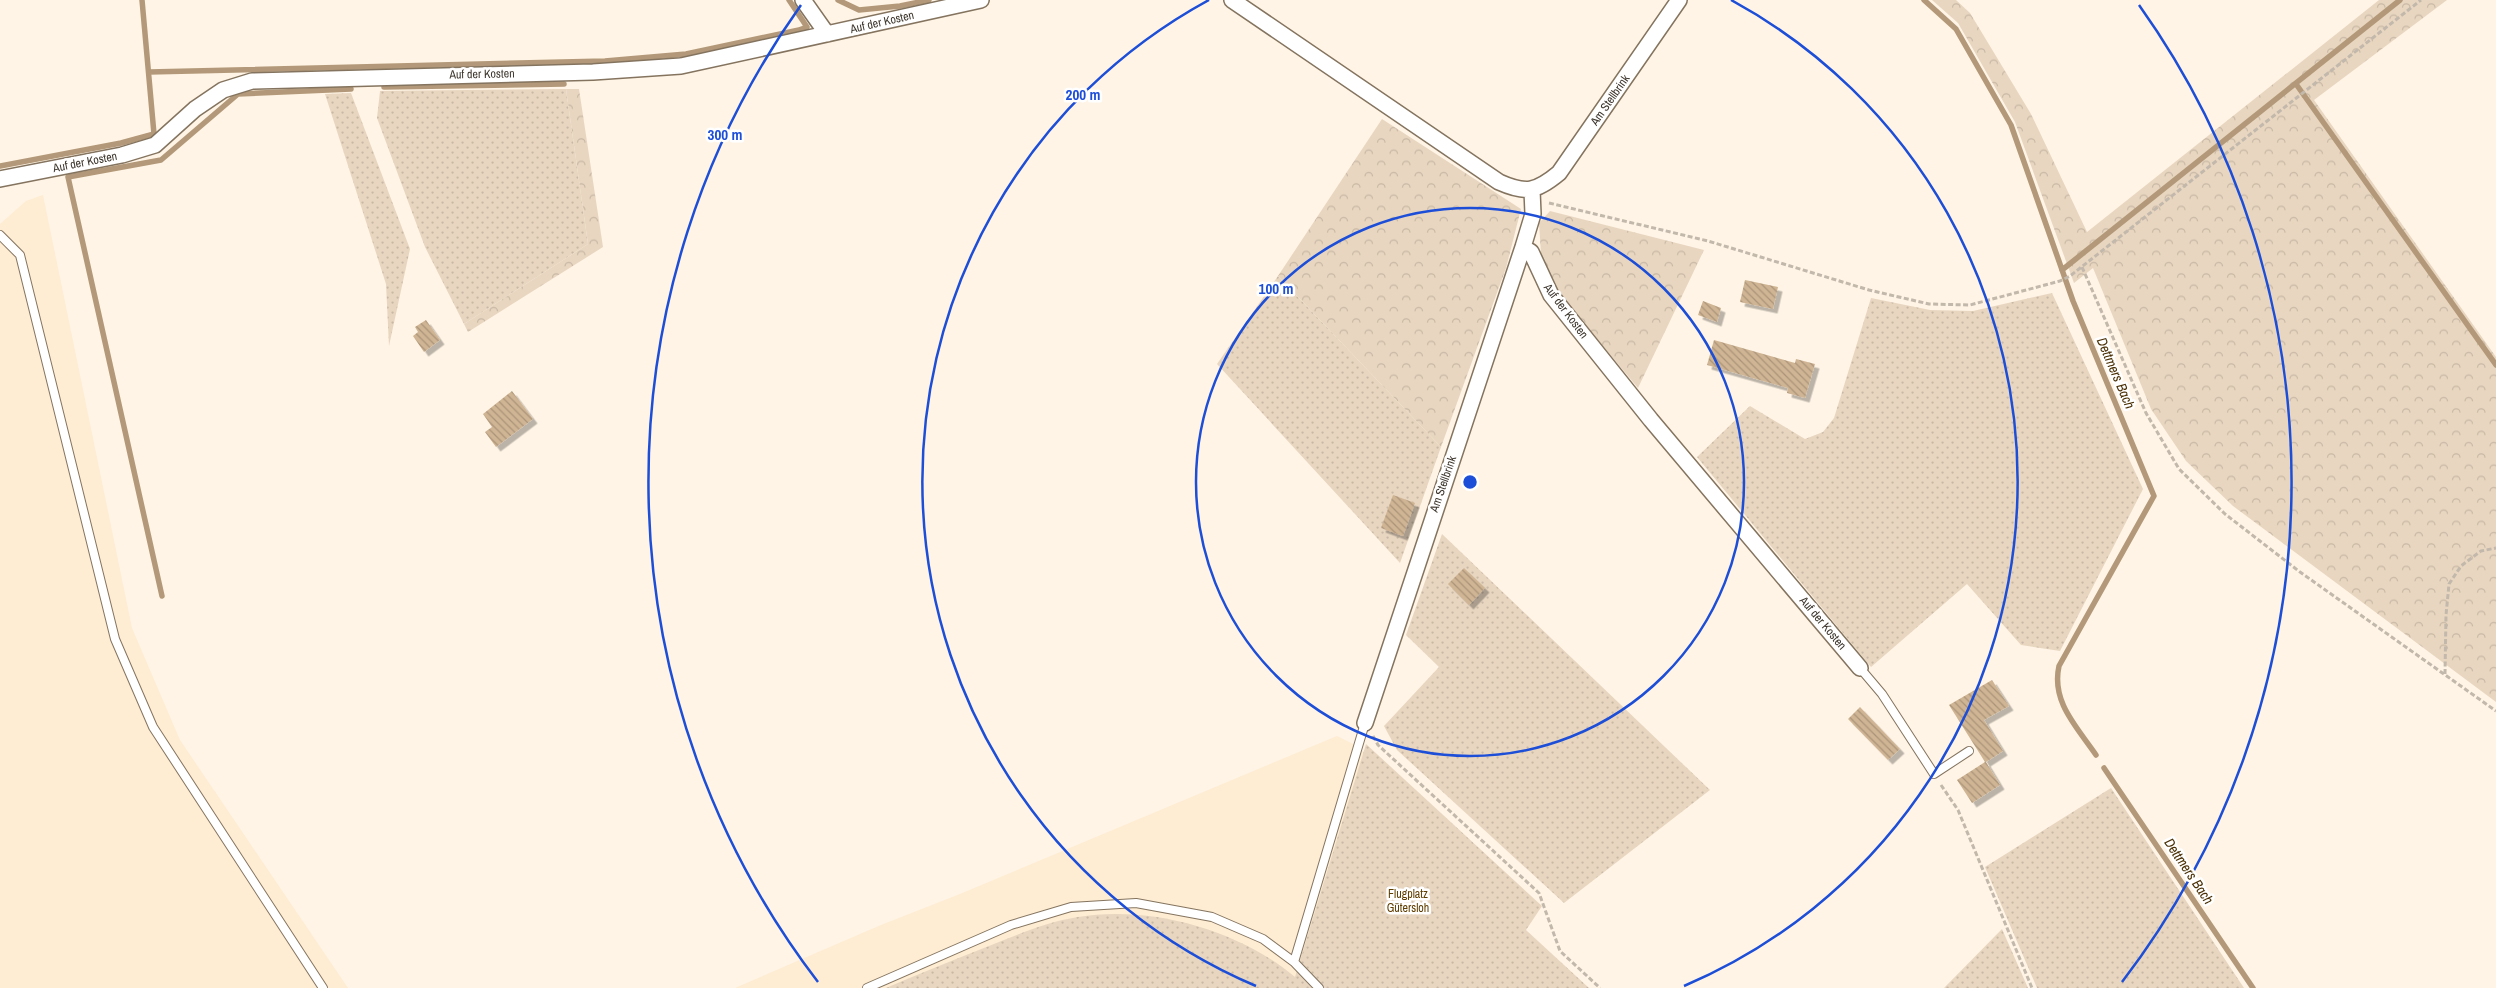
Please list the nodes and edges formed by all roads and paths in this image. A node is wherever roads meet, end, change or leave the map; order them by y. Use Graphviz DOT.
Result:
graph roads {
  1 [pos="803,0"];
  2 [pos="981,0"];
  3 [pos="1232,0"];
  4 [pos="1679,0"];
  5 [pos="2421,0"];
  6 [pos="827,34"];
  7 [pos="0,180"];
  8 [pos="1532,190"];
  9 [pos="0,235"];
  10 [pos="1523,247"];
  11 [pos="2082,267"];
  12 [pos="2496,548"];
  13 [pos="1860,668"];
  14 [pos="2445,675"];
  15 [pos="2496,711"];
  16 [pos="1365,722"];
  17 [pos="1969,751"];
  18 [pos="1934,774"];
  19 [pos="1294,962"];
  20 [pos="323,988"];
  21 [pos="867,988"];
  22 [pos="1319,988"];
  23 [pos="1600,988"];
  24 [pos="2032,988"];
  1 -- 6 [label="street"];
  2 -- 6 [label="street, Auf der Kosten"];
  3 -- 8 [label="street"];
  4 -- 8 [label="street, Am Stellbrink"];
  5 -- 11 [label="path"];
  6 -- 7 [label="street, Auf der Kosten"];
  8 -- 10 [label="street"];
  8 -- 11 [label="path"];
  9 -- 20 [label="lane"];
  10 -- 13 [label="street, Auf der Kosten"];
  10 -- 16 [label="street, Am Stellbrink"];
  11 -- 14 [label="path"];
  12 -- 14 [label="path"];
  13 -- 18 [label="lane"];
  14 -- 15 [label="path"];
  16 -- 19 [label="lane"];
  16 -- 23 [label="path"];
  17 -- 18 [label="lane"];
  18 -- 24 [label="path"];
  19 -- 21 [label="lane"];
  19 -- 22 [label="lane"];
}
